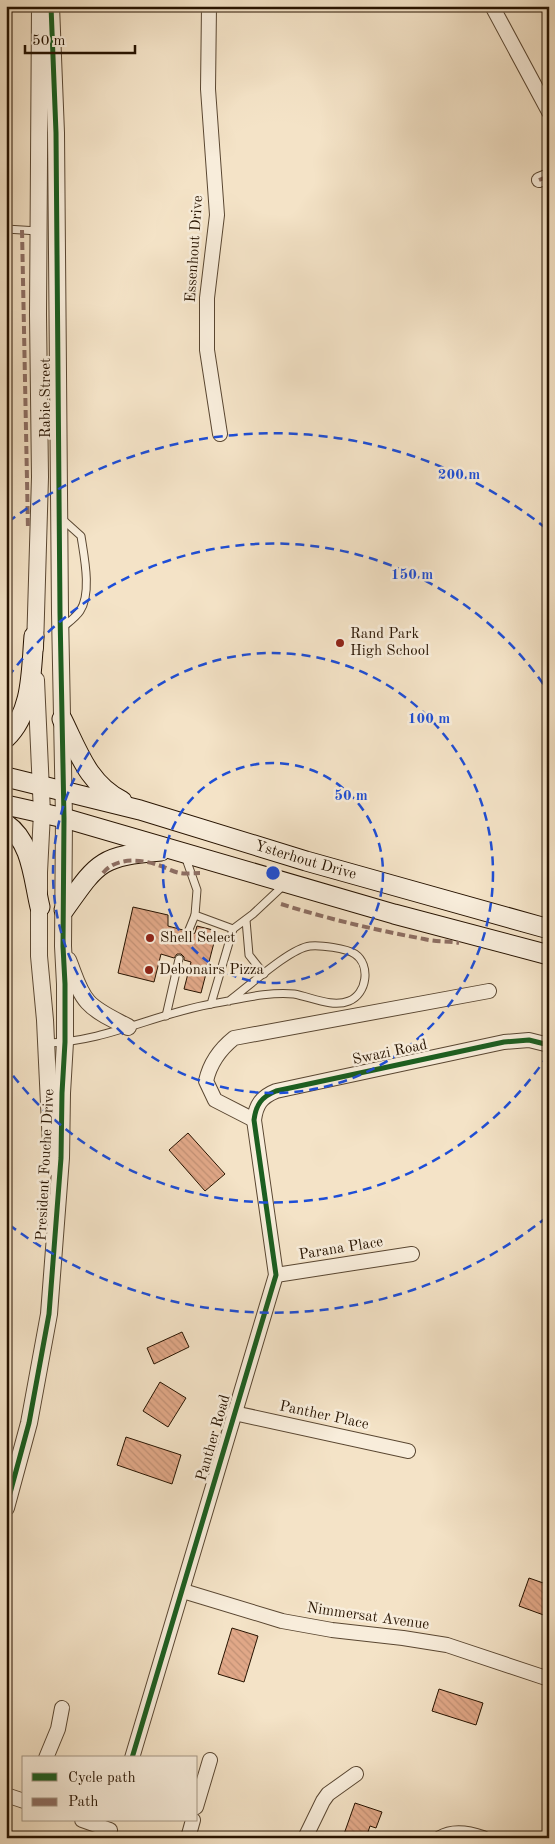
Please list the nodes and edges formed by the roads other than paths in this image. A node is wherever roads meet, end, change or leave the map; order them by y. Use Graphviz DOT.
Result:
graph roads {
  1 [pos="40,6"];
  2 [pos="51,6"];
  3 [pos="209,6"];
  4 [pos="492,6"];
  5 [pos="549,112"];
  6 [pos="6,229"];
  7 [pos="39,231"];
  8 [pos="220,434"];
  9 [pos="59,516"];
  10 [pos="60,630"];
  11 [pos="34,636"];
  12 [pos="62,719"];
  13 [pos="6,738"];
  14 [pos="6,777"];
  15 [pos="40,785"];
  16 [pos="63,790"];
  17 [pos="6,805"];
  18 [pos="140,810"];
  19 [pos="42,813"];
  20 [pos="64,818"];
  21 [pos="6,824"];
  22 [pos="178,851"];
  23 [pos="286,883"];
  24 [pos="40,907"];
  25 [pos="64,910"];
  26 [pos="195,915"];
  27 [pos="246,920"];
  28 [pos="233,929"];
  29 [pos="549,929"];
  30 [pos="188,932"];
  31 [pos="63,946"];
  32 [pos="549,955"];
  33 [pos="179,959"];
  34 [pos="264,974"];
  35 [pos="490,991"];
  36 [pos="230,1001"];
  37 [pos="211,1004"];
  38 [pos="166,1016"];
  39 [pos="128,1027"];
  40 [pos="46,1042"];
  41 [pos="65,1042"];
  42 [pos="549,1045"];
  43 [pos="254,1120"];
  44 [pos="57,1199"];
  45 [pos="412,1254"];
  46 [pos="276,1276"];
  47 [pos="234,1413"];
  48 [pos="408,1450"];
  49 [pos="6,1508"];
  50 [pos="183,1592"];
  51 [pos="549,1678"];
  52 [pos="62,1708"];
  53 [pos="47,1756"];
  54 [pos="134,1756"];
  55 [pos="210,1760"];
  56 [pos="356,1774"];
  57 [pos="200,1780"];
  58 [pos="198,1794"];
  59 [pos="6,1796"];
  60 [pos="22,1800"];
  61 [pos="88,1822"];
  62 [pos="192,1822"];
  63 [pos="110,1829"];
  64 [pos="188,1838"];
  65 [pos="305,1838"];
  66 [pos="440,1838"];
  67 [pos="483,1838"];
  1 -- 7 [label="street, Rabie Street"];
  2 -- 9 [label="street, Rabie Street"];
  3 -- 8 [label="street, Essenhout Drive"];
  4 -- 5 [label="street"];
  6 -- 7 [label="lane"];
  7 -- 11 [label="street, Rabie Street"];
  9 -- 10 [label="street, Rabie Street"];
  9 -- 10 [label="lane"];
  10 -- 12 [label="street, Rabie Street"];
  11 -- 13 [label="main road"];
  11 -- 15 [label="street, Rabie Street"];
  12 -- 16 [label="street, Rabie Street"];
  12 -- 18 [label="main road"];
  14 -- 15 [label="main road, Ysterhout Drive"];
  15 -- 16 [label="main road, Ysterhout Drive"];
  15 -- 19 [label="street, Rabie Street"];
  16 -- 18 [label="main road, Ysterhout Drive"];
  16 -- 20 [label="street, Rabie Street"];
  17 -- 19 [label="main road, Ysterhout Drive"];
  18 -- 29 [label="main road, Ysterhout Drive"];
  19 -- 20 [label="main road, Ysterhout Drive"];
  19 -- 24 [label="street, President Fouche Drive"];
  20 -- 22 [label="main road, Ysterhout Drive"];
  20 -- 25 [label="street, President Fouche Drive"];
  21 -- 24 [label="main road"];
  22 -- 23 [label="main road, Ysterhout Drive"];
  22 -- 25 [label="main road"];
  22 -- 26 [label="lane"];
  23 -- 27 [label="lane"];
  23 -- 32 [label="main road, Ysterhout Drive"];
  24 -- 40 [label="street, President Fouche Drive"];
  25 -- 31 [label="street, President Fouche Drive"];
  26 -- 28 [label="lane"];
  26 -- 30 [label="lane"];
  27 -- 28 [label="lane"];
  27 -- 34 [label="lane"];
  28 -- 37 [label="lane"];
  31 -- 39 [label="street"];
  31 -- 41 [label="street, President Fouche Drive"];
  33 -- 38 [label="lane"];
  34 -- 36 [label="lane"];
  34 -- 36 [label="lane"];
  35 -- 43 [label="street"];
  36 -- 37 [label="lane"];
  37 -- 38 [label="lane"];
  38 -- 39 [label="lane"];
  39 -- 41 [label="lane"];
  40 -- 41 [label="lane"];
  40 -- 44 [label="street, President Fouche Drive"];
  41 -- 44 [label="street, President Fouche Drive"];
  42 -- 43 [label="street, Swazi Road"];
  43 -- 46 [label="street, Panther Road"];
  44 -- 49 [label="street, President Fouche Drive"];
  45 -- 46 [label="street, Parana Place"];
  46 -- 47 [label="street, Panther Road"];
  47 -- 48 [label="street, Panther Place"];
  47 -- 50 [label="street, Panther Road"];
  50 -- 51 [label="street, Nimmersat Avenue"];
  50 -- 54 [label="street, Panther Road"];
  52 -- 53 [label="street"];
  55 -- 57 [label="street"];
  56 -- 65 [label="street"];
  57 -- 58 [label="street"];
  59 -- 60 [label="street"];
  61 -- 63 [label="street"];
  62 -- 64 [label="street"];
  66 -- 67 [label="street"];
}
